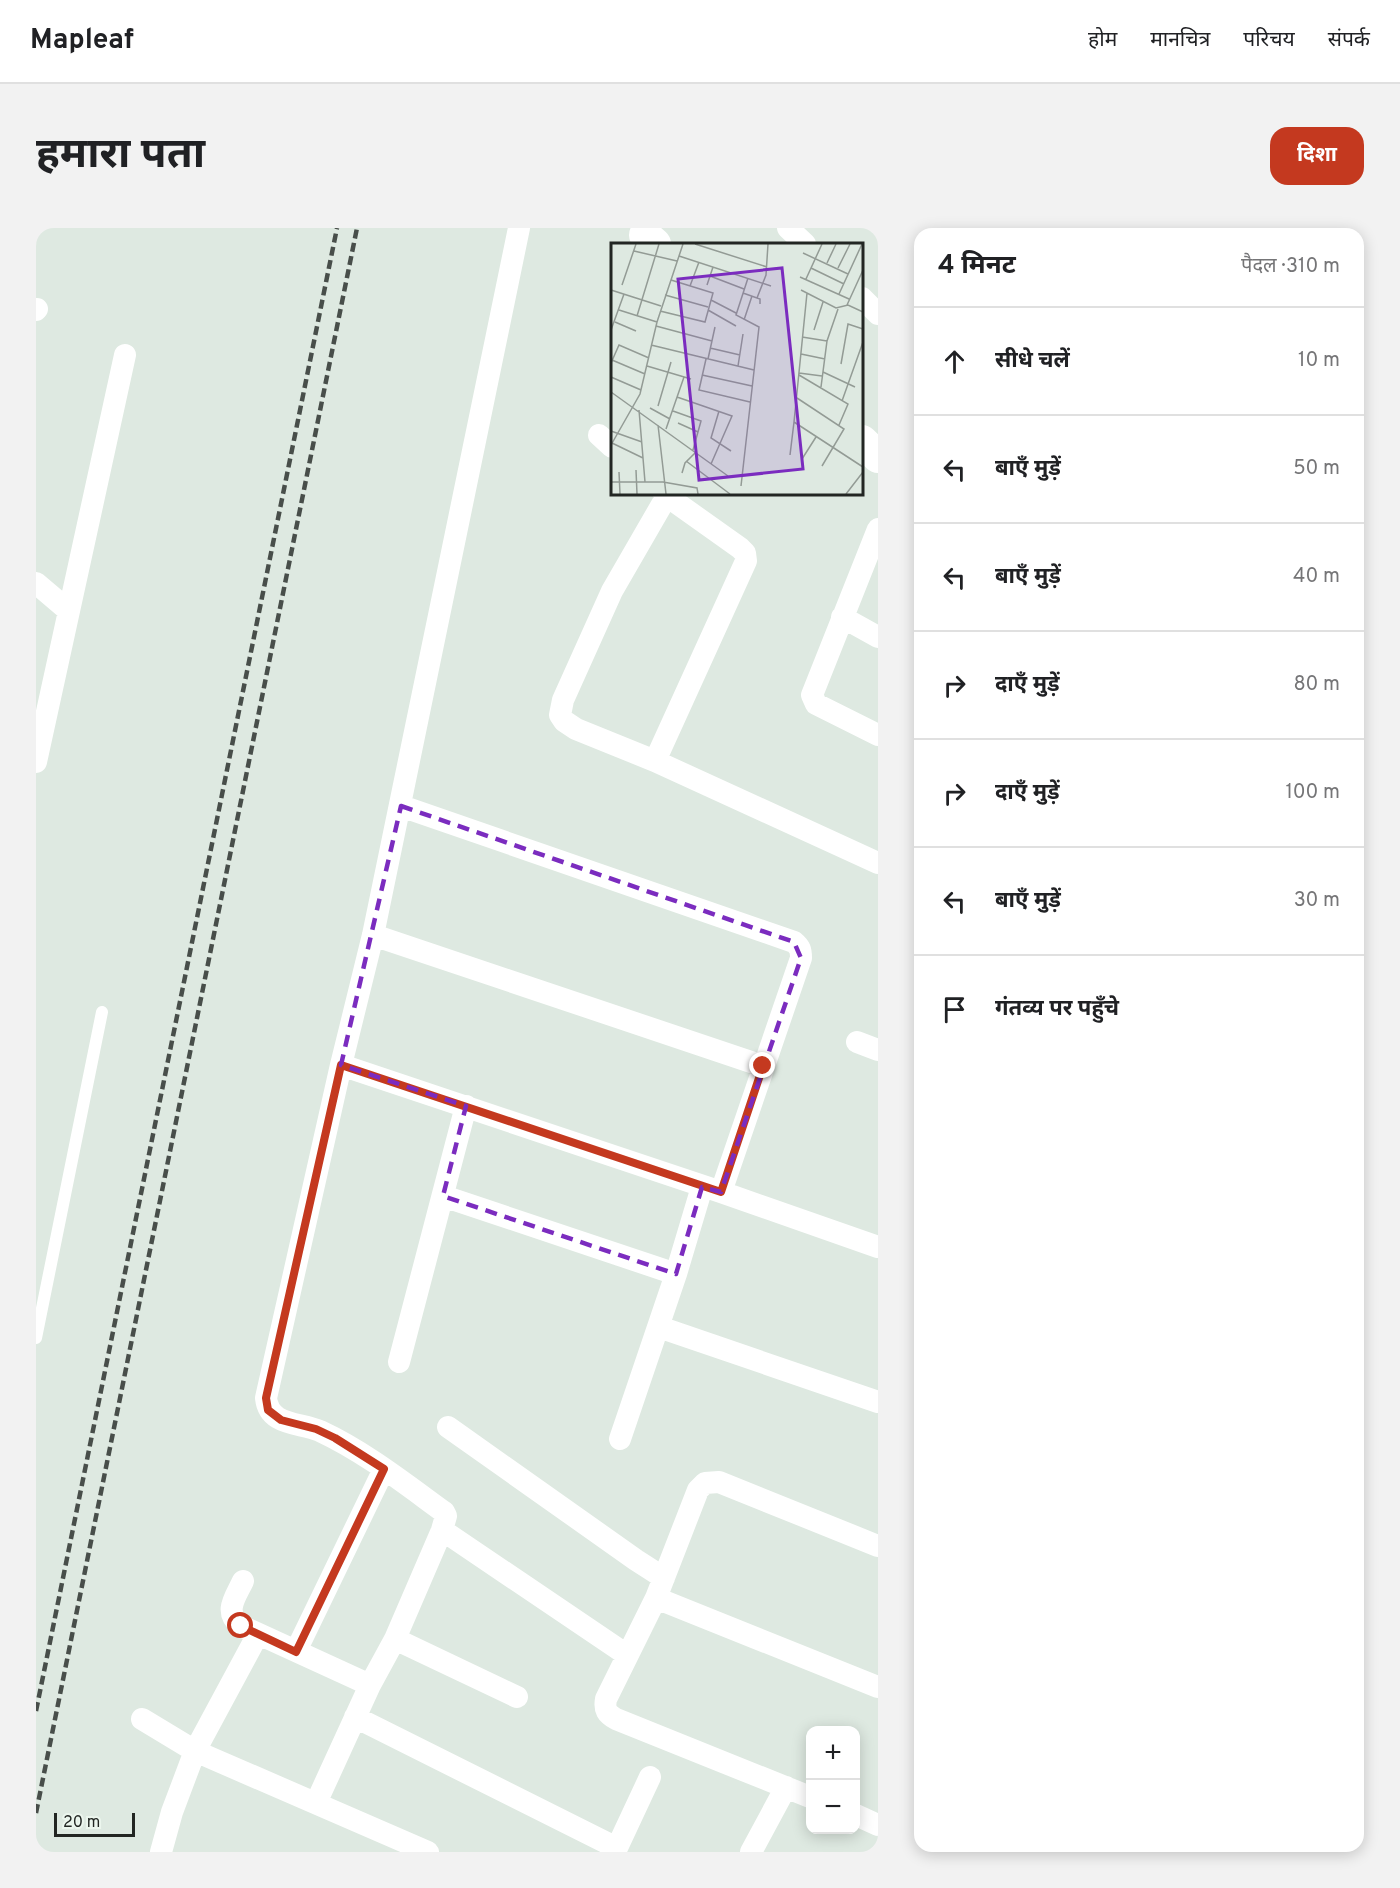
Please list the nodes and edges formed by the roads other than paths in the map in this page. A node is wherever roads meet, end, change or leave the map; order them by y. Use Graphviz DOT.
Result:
graph roads {
  1 [pos="519,228"];
  2 [pos="788,228"];
  3 [pos="804,243"];
  4 [pos="863,300"];
  5 [pos="878,314"];
  6 [pos="125,355"];
  7 [pos="665,495"];
  8 [pos="667,495"];
  9 [pos="878,529"];
  10 [pos="36,583"];
  11 [pos="69,611"];
  12 [pos="842,617"];
  13 [pos="878,637"];
  14 [pos="878,735"];
  15 [pos="655,761"];
  16 [pos="36,762"];
  17 [pos="401,806"];
  18 [pos="878,862"];
  19 [pos="373,935"];
  20 [pos="102,1012"];
  21 [pos="857,1042"];
  22 [pos="878,1050"];
  23 [pos="341,1065"];
  24 [pos="763,1066"];
  25 [pos="466,1106"];
  26 [pos="712,1189"];
  27 [pos="443,1196"];
  28 [pos="878,1247"];
  29 [pos="676,1274"];
  30 [pos="658,1327"];
  31 [pos="36,1338"];
  32 [pos="399,1362"];
  33 [pos="878,1402"];
  34 [pos="447,1427"];
  35 [pos="620,1439"];
  36 [pos="384,1469"];
  37 [pos="442,1530"];
  38 [pos="878,1546"];
  39 [pos="243,1581"];
  40 [pos="660,1588"];
  41 [pos="258,1634"];
  42 [pos="395,1639"];
  43 [pos="296,1652"];
  44 [pos="627,1655"];
  45 [pos="370,1685"];
  46 [pos="878,1687"];
  47 [pos="517,1697"];
  48 [pos="355,1717"];
  49 [pos="142,1719"];
  50 [pos="195,1751"];
  51 [pos="650,1777"];
  52 [pos="786,1787"];
  53 [pos="806,1795"];
  54 [pos="316,1803"];
  55 [pos="860,1817"];
  56 [pos="878,1825"];
  57 [pos="616,1850"];
  58 [pos="161,1852"];
  59 [pos="428,1852"];
  60 [pos="751,1852"];
  1 -- 17 [label="street"];
  2 -- 3 [label="street"];
  4 -- 5 [label="street"];
  6 -- 11 [label="street"];
  7 -- 15 [label="street"];
  8 -- 15 [label="street"];
  9 -- 12 [label="street"];
  10 -- 11 [label="street"];
  11 -- 16 [label="street"];
  12 -- 13 [label="street"];
  12 -- 14 [label="street"];
  15 -- 18 [label="street"];
  17 -- 19 [label="street"];
  17 -- 24 [label="street"];
  19 -- 23 [label="street"];
  19 -- 24 [label="street"];
  20 -- 31 [label="lane"];
  21 -- 22 [label="street"];
  23 -- 25 [label="street"];
  23 -- 36 [label="street"];
  24 -- 26 [label="street"];
  25 -- 26 [label="street"];
  25 -- 27 [label="street"];
  26 -- 28 [label="street"];
  26 -- 29 [label="street"];
  27 -- 29 [label="street"];
  27 -- 32 [label="street"];
  29 -- 30 [label="street"];
  30 -- 33 [label="street"];
  30 -- 35 [label="street"];
  34 -- 40 [label="street"];
  36 -- 37 [label="street"];
  36 -- 43 [label="street"];
  37 -- 42 [label="street"];
  37 -- 44 [label="street"];
  38 -- 40 [label="street"];
  39 -- 41 [label="street"];
  40 -- 44 [label="street"];
  40 -- 46 [label="street"];
  41 -- 43 [label="street"];
  41 -- 50 [label="street"];
  42 -- 45 [label="street"];
  42 -- 47 [label="street"];
  43 -- 45 [label="street"];
  44 -- 52 [label="street"];
  45 -- 48 [label="street"];
  48 -- 54 [label="street"];
  48 -- 57 [label="street"];
  49 -- 50 [label="street"];
  50 -- 54 [label="street"];
  50 -- 58 [label="street"];
  51 -- 57 [label="street"];
  52 -- 53 [label="street"];
  52 -- 60 [label="street"];
  54 -- 59 [label="street"];
  55 -- 56 [label="street"];
}
